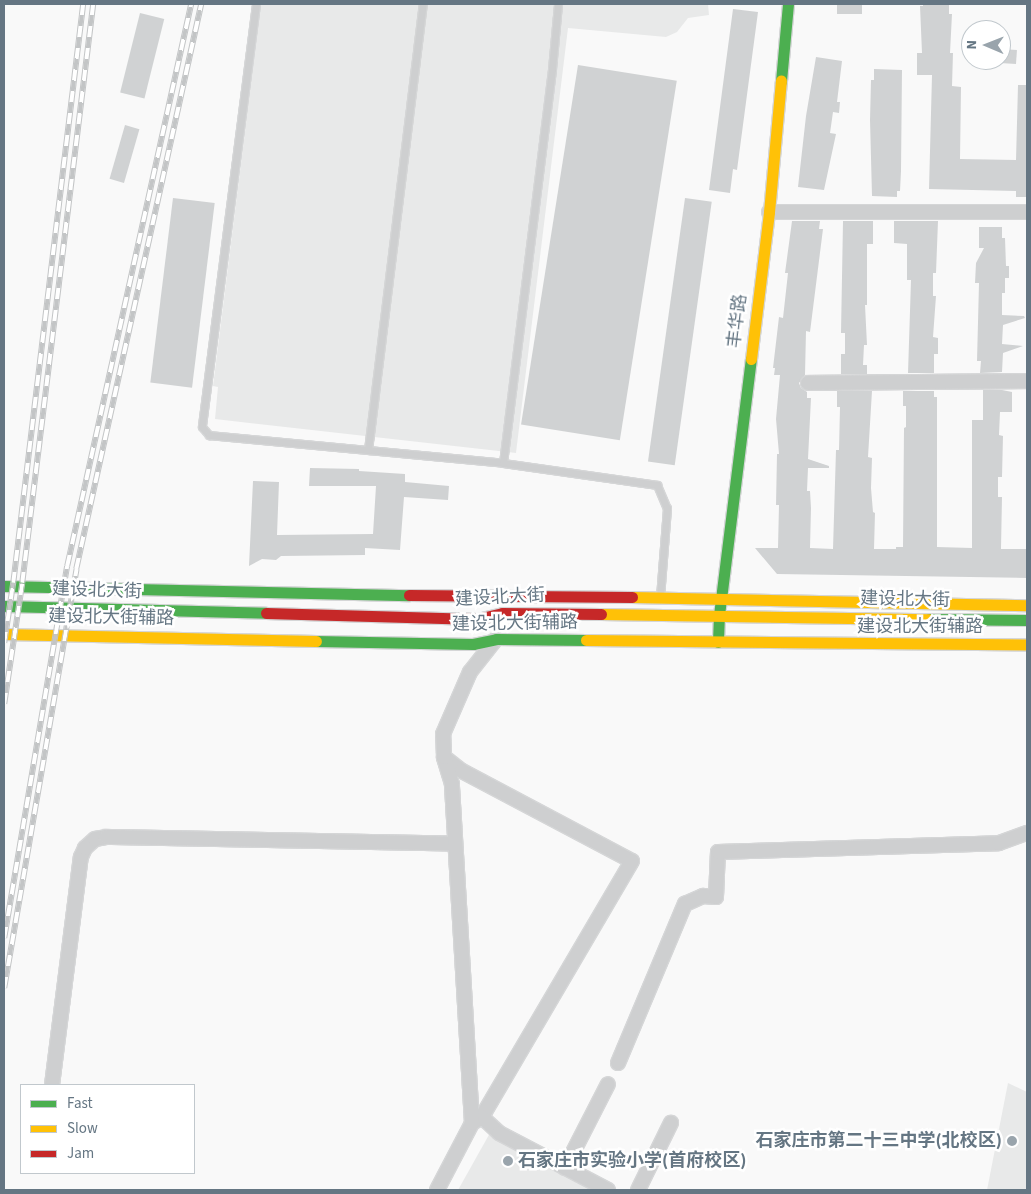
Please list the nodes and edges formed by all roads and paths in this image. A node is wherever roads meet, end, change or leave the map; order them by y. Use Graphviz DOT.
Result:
graph roads {
  1 [pos="256,4"];
  2 [pos="423,4"];
  3 [pos="558,4"];
  4 [pos="788,4"];
  5 [pos="769,212"];
  6 [pos="1027,212"];
  7 [pos="1027,381"];
  8 [pos="808,383"];
  9 [pos="368,450"];
  10 [pos="503,463"];
  11 [pos="4,586"];
  12 [pos="660,598"];
  13 [pos="721,599"];
  14 [pos="4,606"];
  15 [pos="1027,606"];
  16 [pos="719,615"];
  17 [pos="477,619"];
  18 [pos="1027,620"];
  19 [pos="719,627"];
  20 [pos="1027,631"];
  21 [pos="4,634"];
  22 [pos="496,639"];
  23 [pos="718,642"];
  24 [pos="1027,645"];
  25 [pos="444,757"];
  26 [pos="1027,833"];
  27 [pos="456,844"];
  28 [pos="618,1063"];
  29 [pos="52,1084"];
  30 [pos="608,1084"];
  31 [pos="477,1120"];
  32 [pos="671,1124"];
  33 [pos="565,1168"];
  34 [pos="437,1190"];
  35 [pos="608,1190"];
  36 [pos="638,1190"];
  1 -- 9 [label="lane"];
  2 -- 9 [label="lane"];
  3 -- 10 [label="lane"];
  4 -- 5 [label="street, 丰华路"];
  5 -- 6 [label="street"];
  5 -- 13 [label="street, 丰华路"];
  7 -- 8 [label="street"];
  9 -- 10 [label="lane"];
  10 -- 12 [label="lane"];
  11 -- 12 [label="street, 建设北大街辅路"];
  12 -- 13 [label="street, 建设北大街辅路"];
  13 -- 15 [label="street, 建设北大街辅路"];
  13 -- 16 [label="street, 丰华路"];
  14 -- 17 [label="street, 建设北大街"];
  16 -- 17 [label="street, 建设北大街"];
  16 -- 18 [label="street, 建设北大街"];
  16 -- 19 [label="street, 丰华路"];
  17 -- 19 [label="street"];
  19 -- 20 [label="street"];
  19 -- 23 [label="street, 丰华路"];
  21 -- 22 [label="street, 建设北大街辅路"];
  22 -- 23 [label="street, 建设北大街辅路"];
  22 -- 25 [label="street"];
  23 -- 24 [label="street, 建设北大街辅路"];
  25 -- 27 [label="street"];
  25 -- 31 [label="street"];
  26 -- 28 [label="street"];
  27 -- 29 [label="street"];
  27 -- 31 [label="street"];
  30 -- 33 [label="street"];
  31 -- 33 [label="street"];
  31 -- 34 [label="street"];
  32 -- 36 [label="street"];
  33 -- 35 [label="street"];
}
